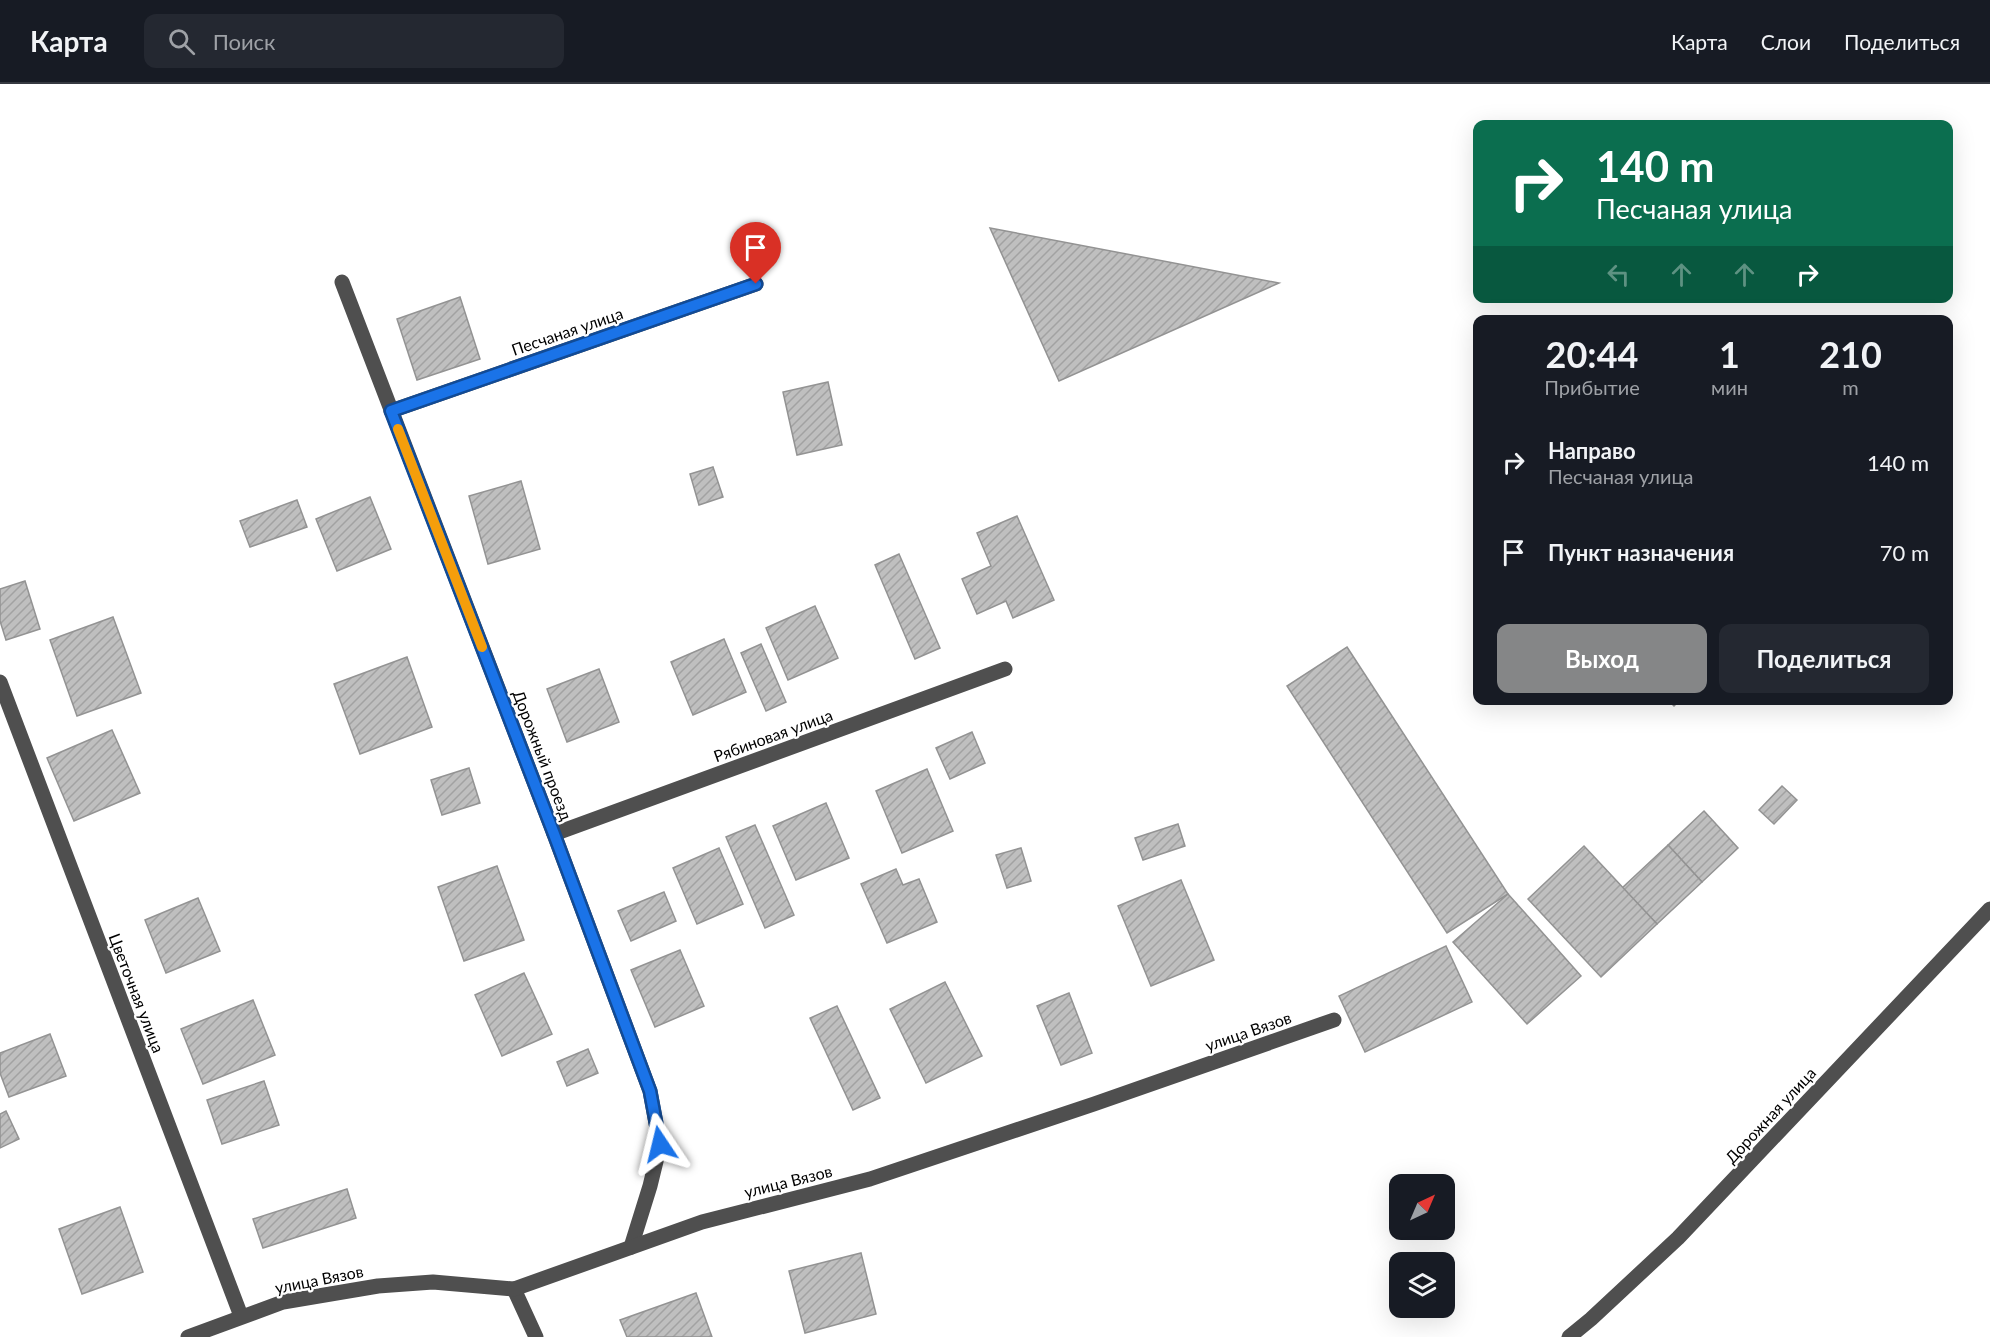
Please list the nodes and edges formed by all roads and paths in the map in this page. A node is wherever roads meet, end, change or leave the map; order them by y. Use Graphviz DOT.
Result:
graph roads {
  1 [pos="342,282"];
  2 [pos="756,284"];
  3 [pos="391,411"];
  4 [pos="1005,669"];
  5 [pos="0,682"];
  6 [pos="554,834"];
  7 [pos="1990,909"];
  8 [pos="1334,1020"];
  9 [pos="631,1247"];
  10 [pos="514,1289"];
  11 [pos="241,1316"];
  12 [pos="188,1337"];
  13 [pos="536,1337"];
  14 [pos="1569,1337"];
  1 -- 3 [label="street, Дорожный проезд"];
  2 -- 3 [label="street, Песчаная улица"];
  3 -- 6 [label="street, Дорожный проезд"];
  4 -- 6 [label="street, Рябиновая улица"];
  5 -- 11 [label="street, Цветочная улица"];
  6 -- 9 [label="street, Дорожный проезд"];
  7 -- 14 [label="street, Дорожная улица"];
  8 -- 9 [label="street, улица Вязов"];
  9 -- 10 [label="street, улица Вязов"];
  10 -- 11 [label="street, улица Вязов"];
  10 -- 13 [label="street"];
  11 -- 12 [label="street, улица Вязов"];
}
